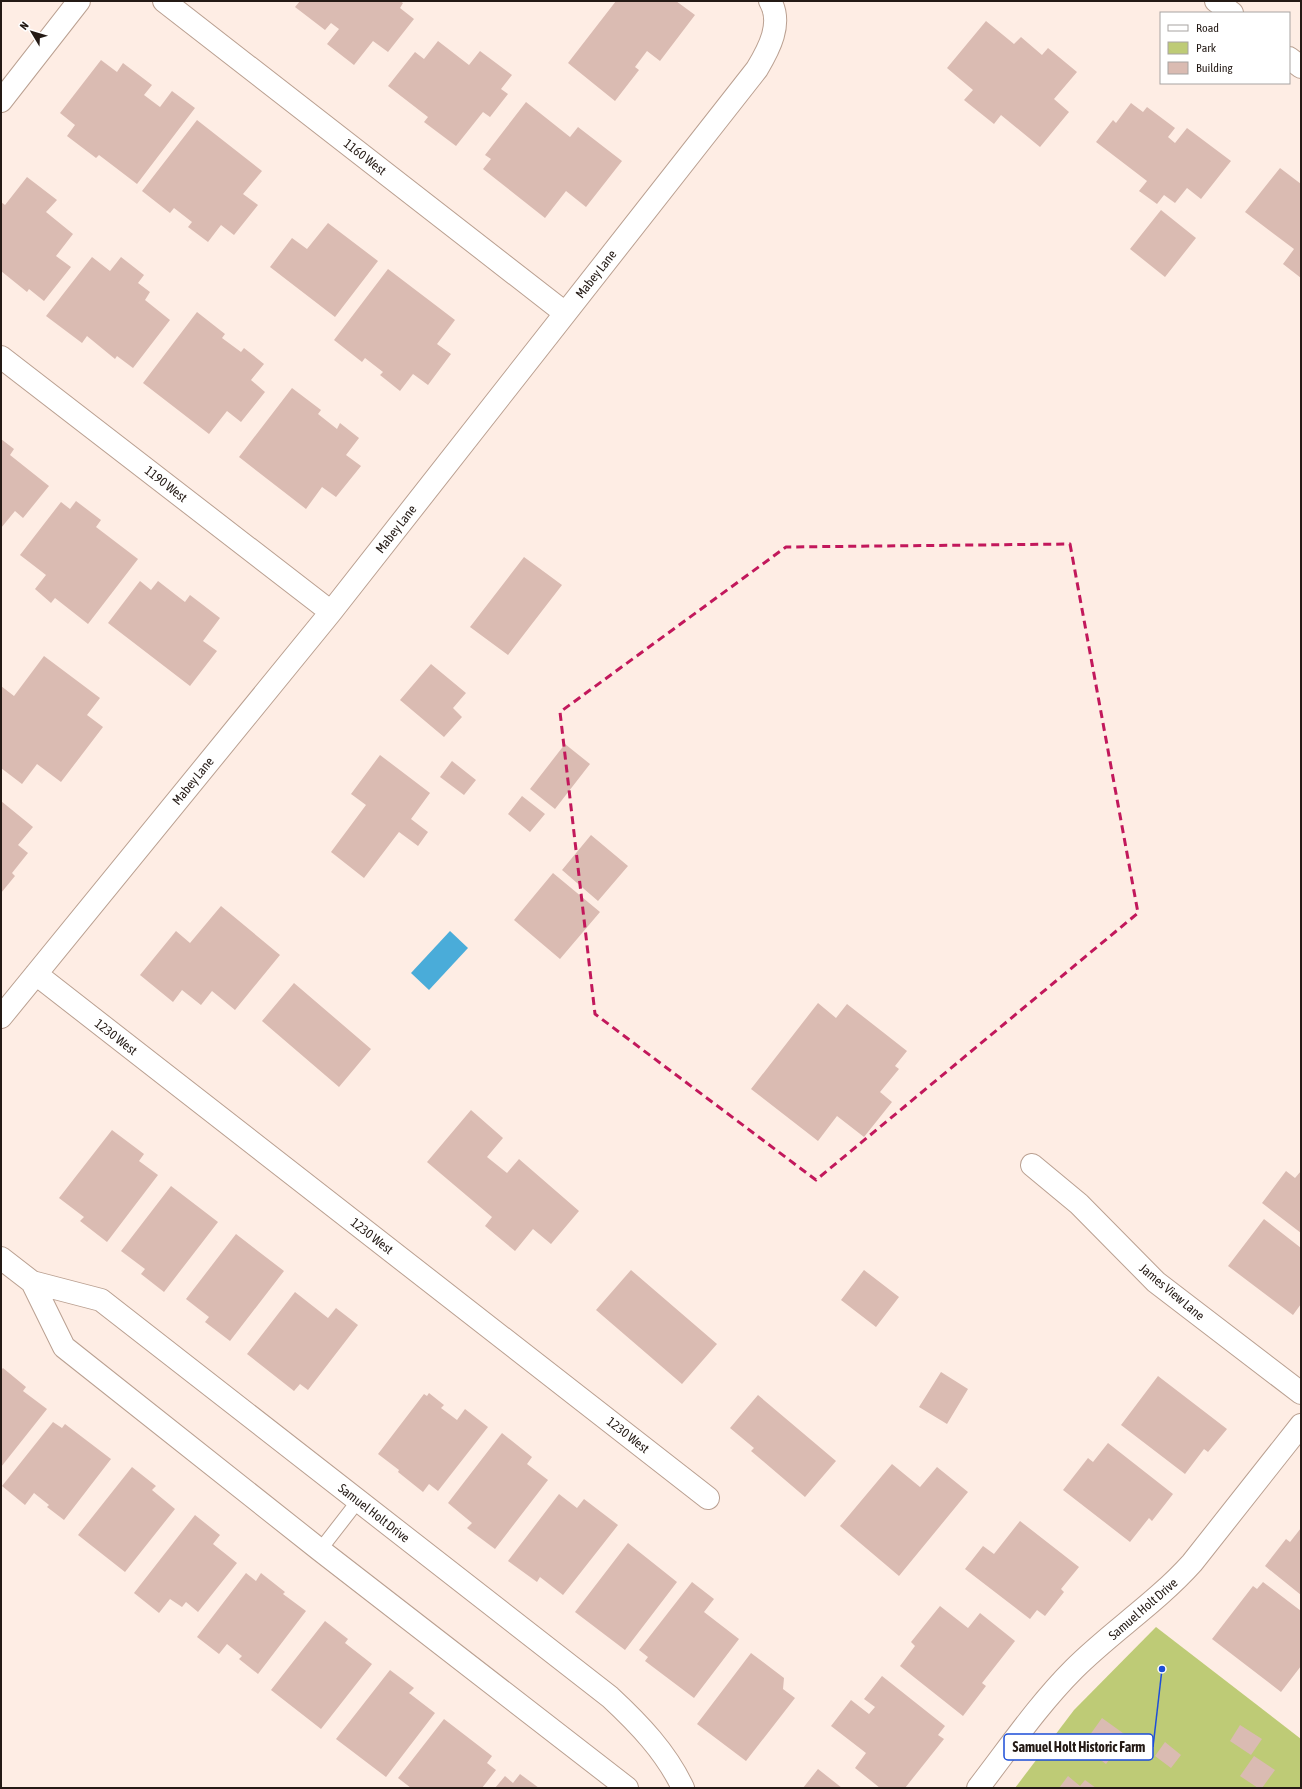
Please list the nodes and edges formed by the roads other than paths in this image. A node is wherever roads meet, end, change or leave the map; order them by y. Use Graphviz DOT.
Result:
graph roads {
  1 [pos="79,1"];
  2 [pos="164,1"];
  3 [pos="770,1"];
  4 [pos="1216,1"];
  5 [pos="1231,12"];
  6 [pos="1290,59"];
  7 [pos="1301,67"];
  8 [pos="1,100"];
  9 [pos="565,313"];
  10 [pos="1,357"];
  11 [pos="331,612"];
  12 [pos="36,974"];
  13 [pos="1,1017"];
  14 [pos="1032,1165"];
  15 [pos="1,1258"];
  16 [pos="32,1282"];
  17 [pos="1301,1394"];
  18 [pos="1301,1425"];
  19 [pos="708,1498"];
  20 [pos="358,1501"];
  21 [pos="320,1550"];
  22 [pos="627,1788"];
  23 [pos="683,1788"];
  24 [pos="978,1788"];
  1 -- 8 [label="street"];
  2 -- 9 [label="street, 1160 West"];
  3 -- 9 [label="street, Mabey Lane"];
  4 -- 5 [label="street"];
  6 -- 7 [label="street"];
  9 -- 11 [label="street, Mabey Lane"];
  10 -- 11 [label="street, 1190 West"];
  11 -- 12 [label="street, Mabey Lane"];
  12 -- 13 [label="street, Mabey Lane"];
  12 -- 19 [label="street, 1230 West"];
  14 -- 17 [label="street, James View Lane"];
  15 -- 16 [label="street, Samuel Holt Drive"];
  16 -- 20 [label="street, Samuel Holt Drive"];
  16 -- 21 [label="street, Samuel Holt Drive"];
  18 -- 24 [label="street, Samuel Holt Drive"];
  20 -- 21 [label="lane"];
  20 -- 23 [label="street, Samuel Holt Drive"];
  21 -- 22 [label="street, Samuel Holt Drive"];
}
